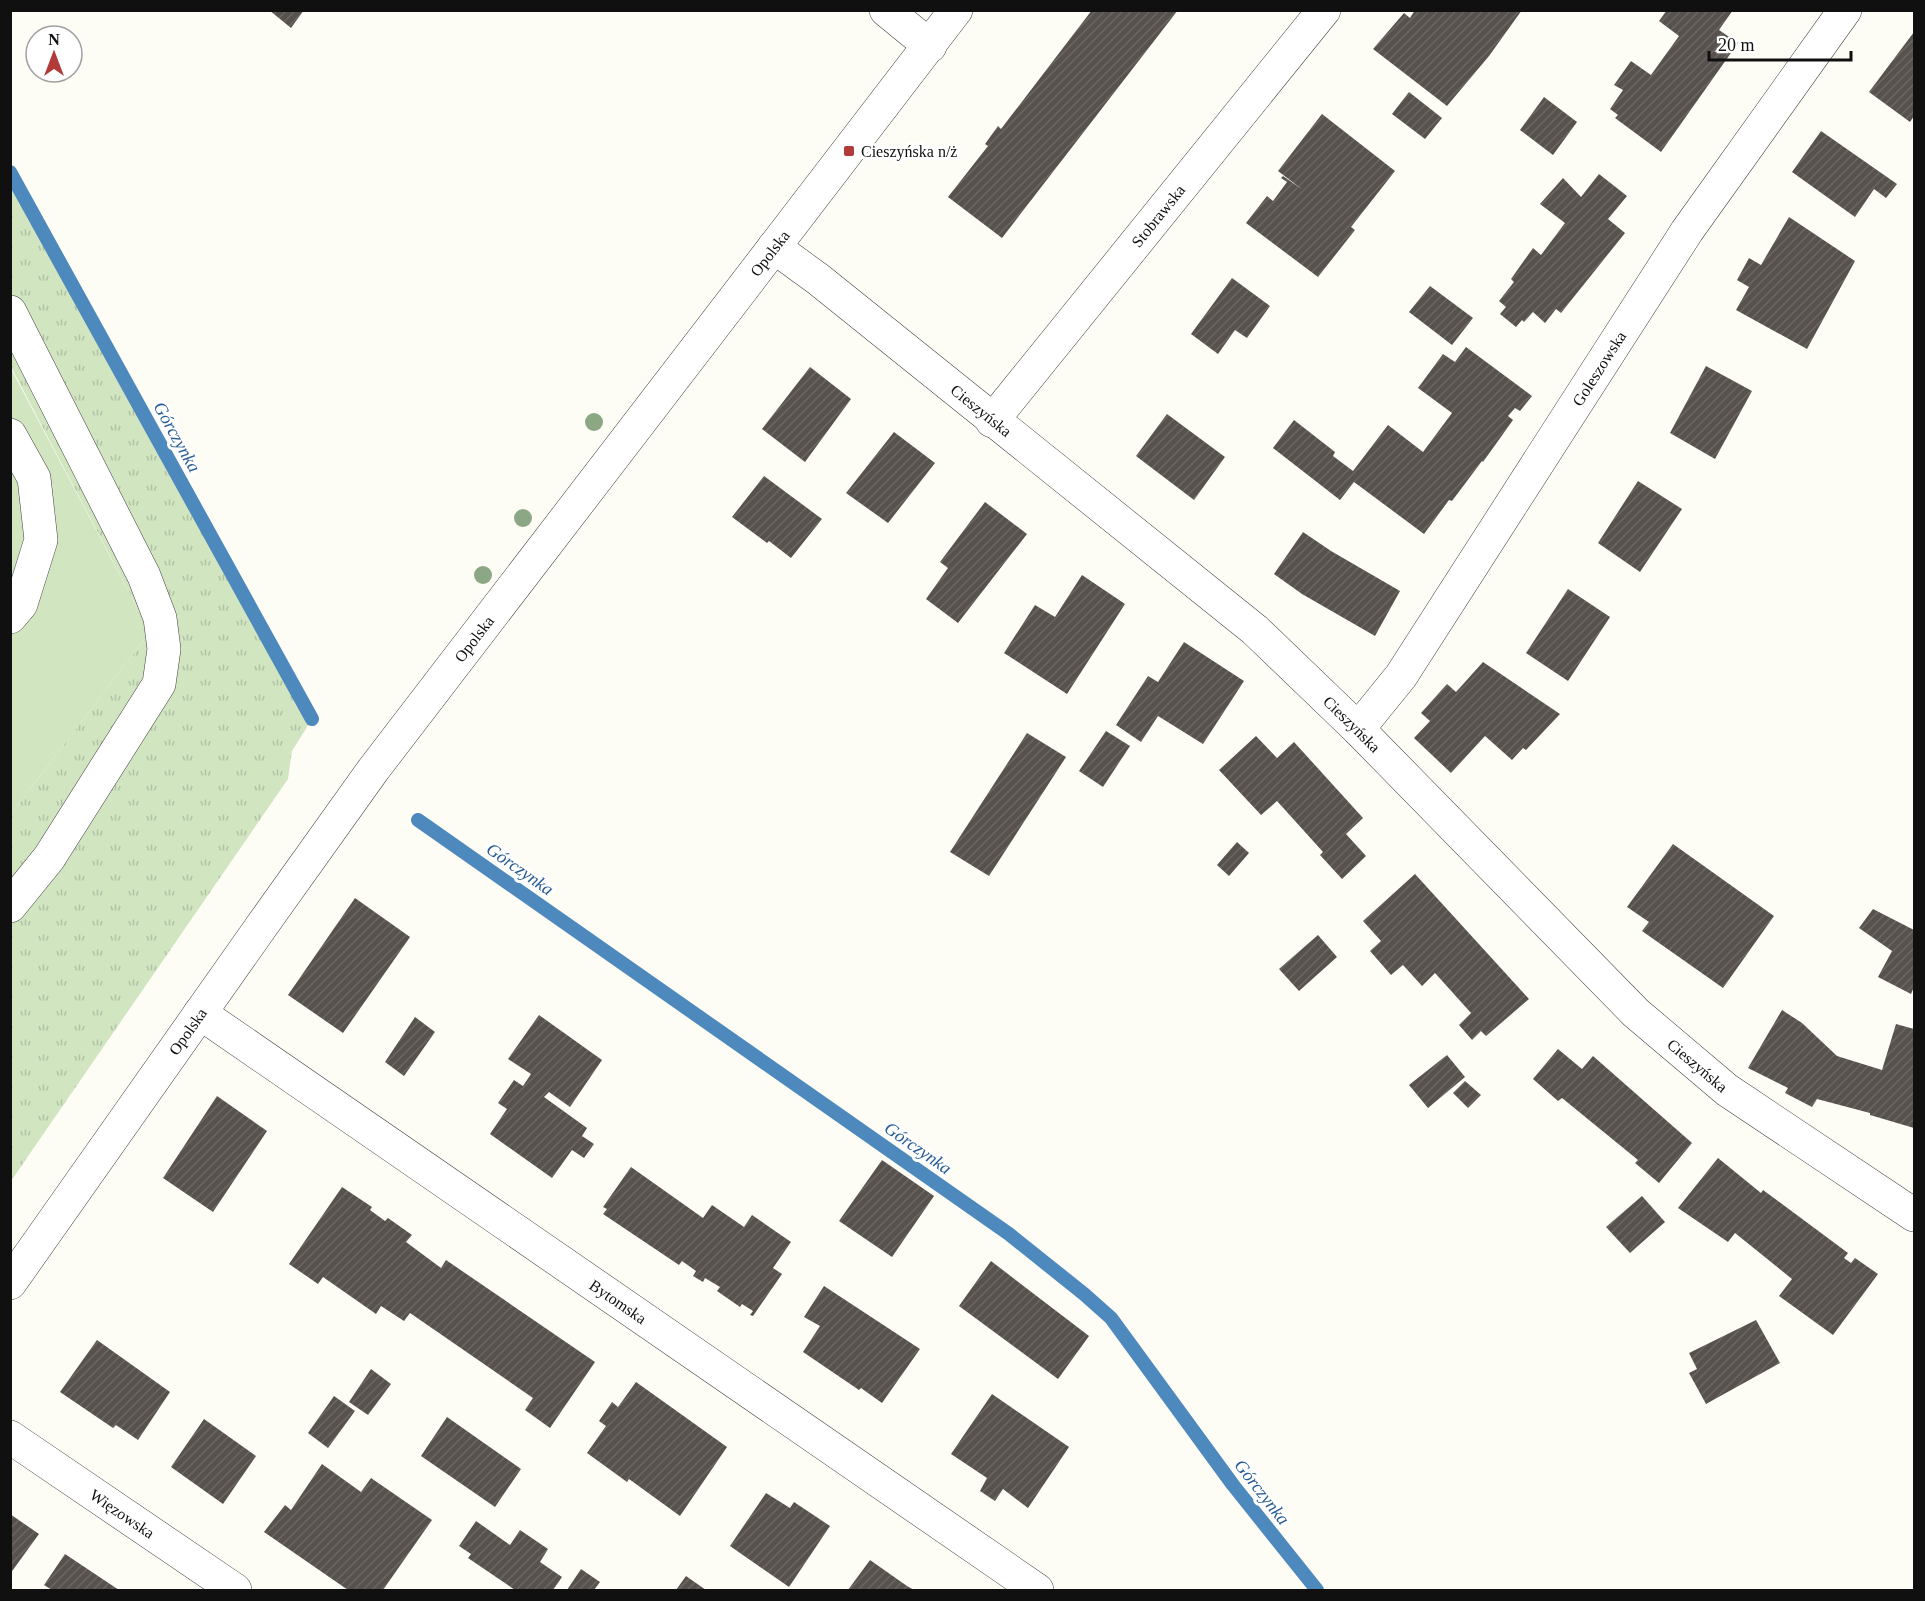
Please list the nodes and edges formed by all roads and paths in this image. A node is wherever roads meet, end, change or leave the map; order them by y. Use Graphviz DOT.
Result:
graph roads {
  1 [pos="886,10"];
  2 [pos="957,10"];
  3 [pos="1324,10"];
  4 [pos="1845,10"];
  5 [pos="930,46"];
  6 [pos="774,247"];
  7 [pos="10,312"];
  8 [pos="992,421"];
  9 [pos="10,435"];
  10 [pos="10,618"];
  11 [pos="1358,729"];
  12 [pos="10,906"];
  13 [pos="200,1013"];
  14 [pos="1914,1215"];
  15 [pos="10,1283"];
  16 [pos="10,1437"];
  17 [pos="235,1590"];
  18 [pos="1037,1590"];
  1 -- 5 [label="street"];
  2 -- 5 [label="street, Opolska"];
  3 -- 8 [label="street, Stobrawska"];
  4 -- 11 [label="street, Goleszowska"];
  5 -- 6 [label="street, Opolska"];
  6 -- 8 [label="street, Cieszyńska"];
  6 -- 13 [label="street, Opolska"];
  7 -- 12 [label="street"];
  8 -- 11 [label="street, Cieszyńska"];
  9 -- 10 [label="street"];
  11 -- 14 [label="street, Cieszyńska"];
  13 -- 15 [label="street, Opolska"];
  13 -- 18 [label="street, Bytomska"];
  16 -- 17 [label="street, Więzowska"];
}
